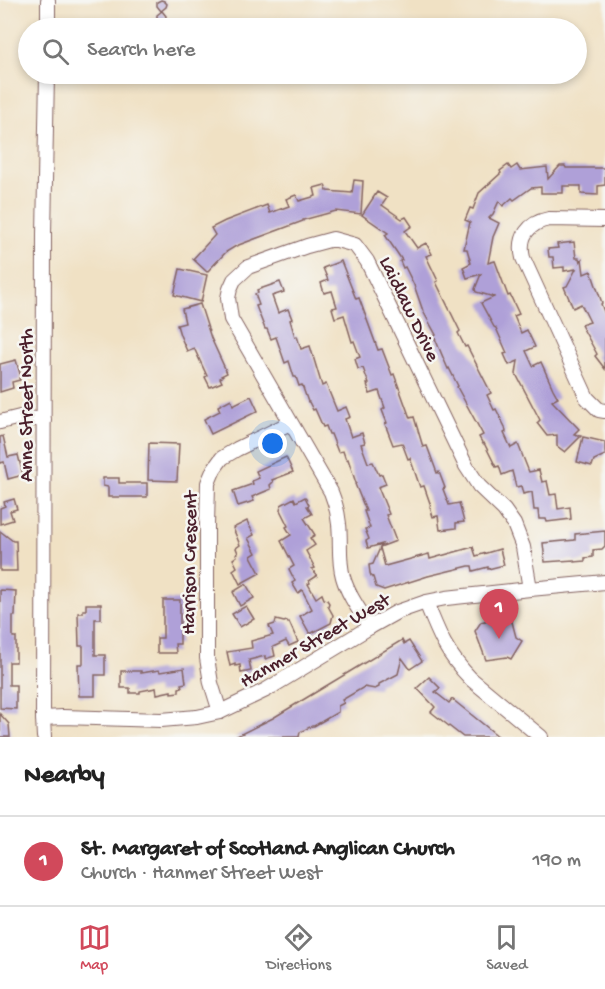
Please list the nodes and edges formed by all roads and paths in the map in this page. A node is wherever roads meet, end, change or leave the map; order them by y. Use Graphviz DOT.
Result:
graph roads {
  1 [pos="48,0"];
  2 [pos="48,18"];
  3 [pos="47,84"];
  4 [pos="605,219"];
  5 [pos="605,411"];
  6 [pos="44,420"];
  7 [pos="0,422"];
  8 [pos="290,423"];
  9 [pos="605,582"];
  10 [pos="530,589"];
  11 [pos="426,602"];
  12 [pos="370,627"];
  13 [pos="220,712"];
  14 [pos="43,718"];
  15 [pos="44,737"];
  16 [pos="542,737"];
  1 -- 2 [label="street"];
  3 -- 6 [label="street, Anne Street North"];
  4 -- 5 [label="street"];
  6 -- 7 [label="street"];
  6 -- 14 [label="street, Anne Street North"];
  8 -- 10 [label="street, Laidlaw Drive"];
  8 -- 12 [label="street, Laidlaw Drive"];
  8 -- 13 [label="street, Harrison Crescent"];
  9 -- 10 [label="street, Hanmer Street West"];
  10 -- 11 [label="street, Hanmer Street West"];
  11 -- 12 [label="street, Hanmer Street West"];
  11 -- 16 [label="street"];
  12 -- 13 [label="street, Hanmer Street West"];
  13 -- 14 [label="street, Hanmer Street West"];
  14 -- 15 [label="street, Anne Street North"];
}
